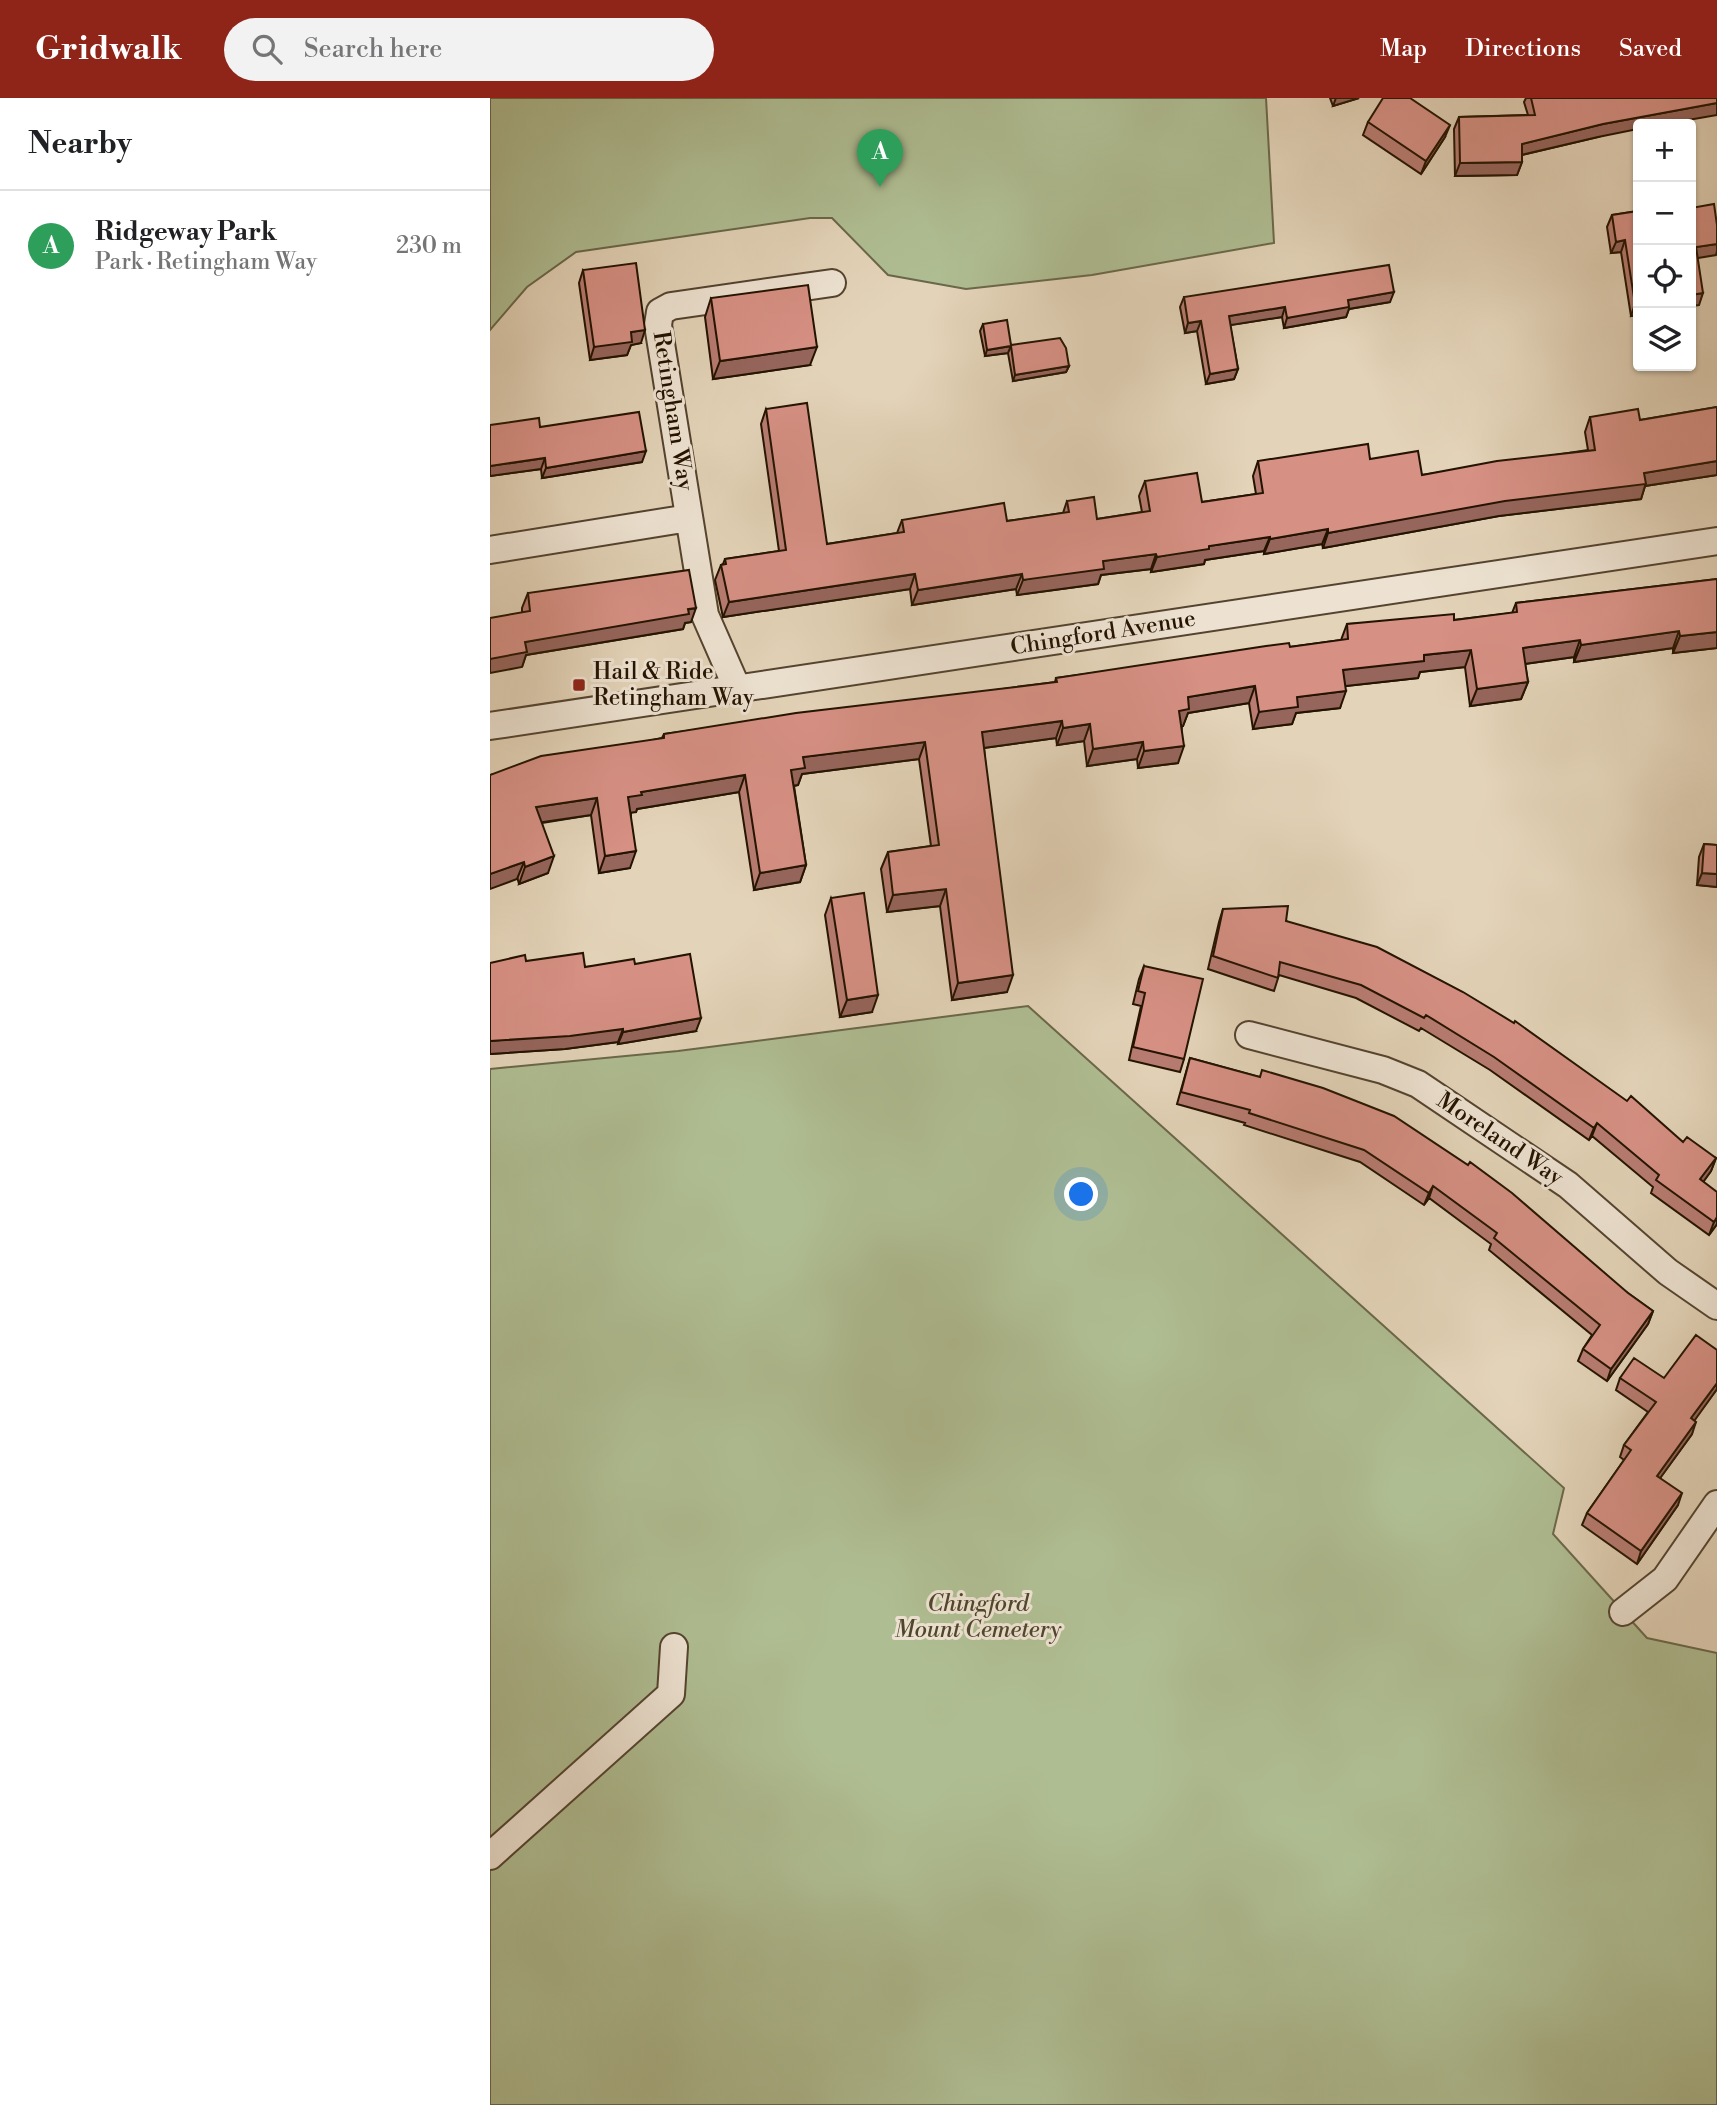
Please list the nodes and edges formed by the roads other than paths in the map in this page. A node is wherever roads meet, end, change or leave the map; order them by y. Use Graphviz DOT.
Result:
graph roads {
  1 [pos="832,284"];
  2 [pos="689,518"];
  3 [pos="1717,541"];
  4 [pos="490,550"];
  5 [pos="737,688"];
  6 [pos="490,726"];
  7 [pos="1249,1035"];
  8 [pos="1717,1306"];
  9 [pos="1717,1504"];
  10 [pos="1623,1612"];
  11 [pos="674,1647"];
  12 [pos="490,1856"];
  1 -- 2 [label="street, Retingham Way"];
  2 -- 4 [label="street, Retingham Way"];
  2 -- 5 [label="street, Retingham Way"];
  3 -- 5 [label="street, Chingford Avenue"];
  5 -- 6 [label="street, Chingford Avenue"];
  7 -- 8 [label="street, Moreland Way"];
  9 -- 10 [label="street"];
  11 -- 12 [label="street"];
}
